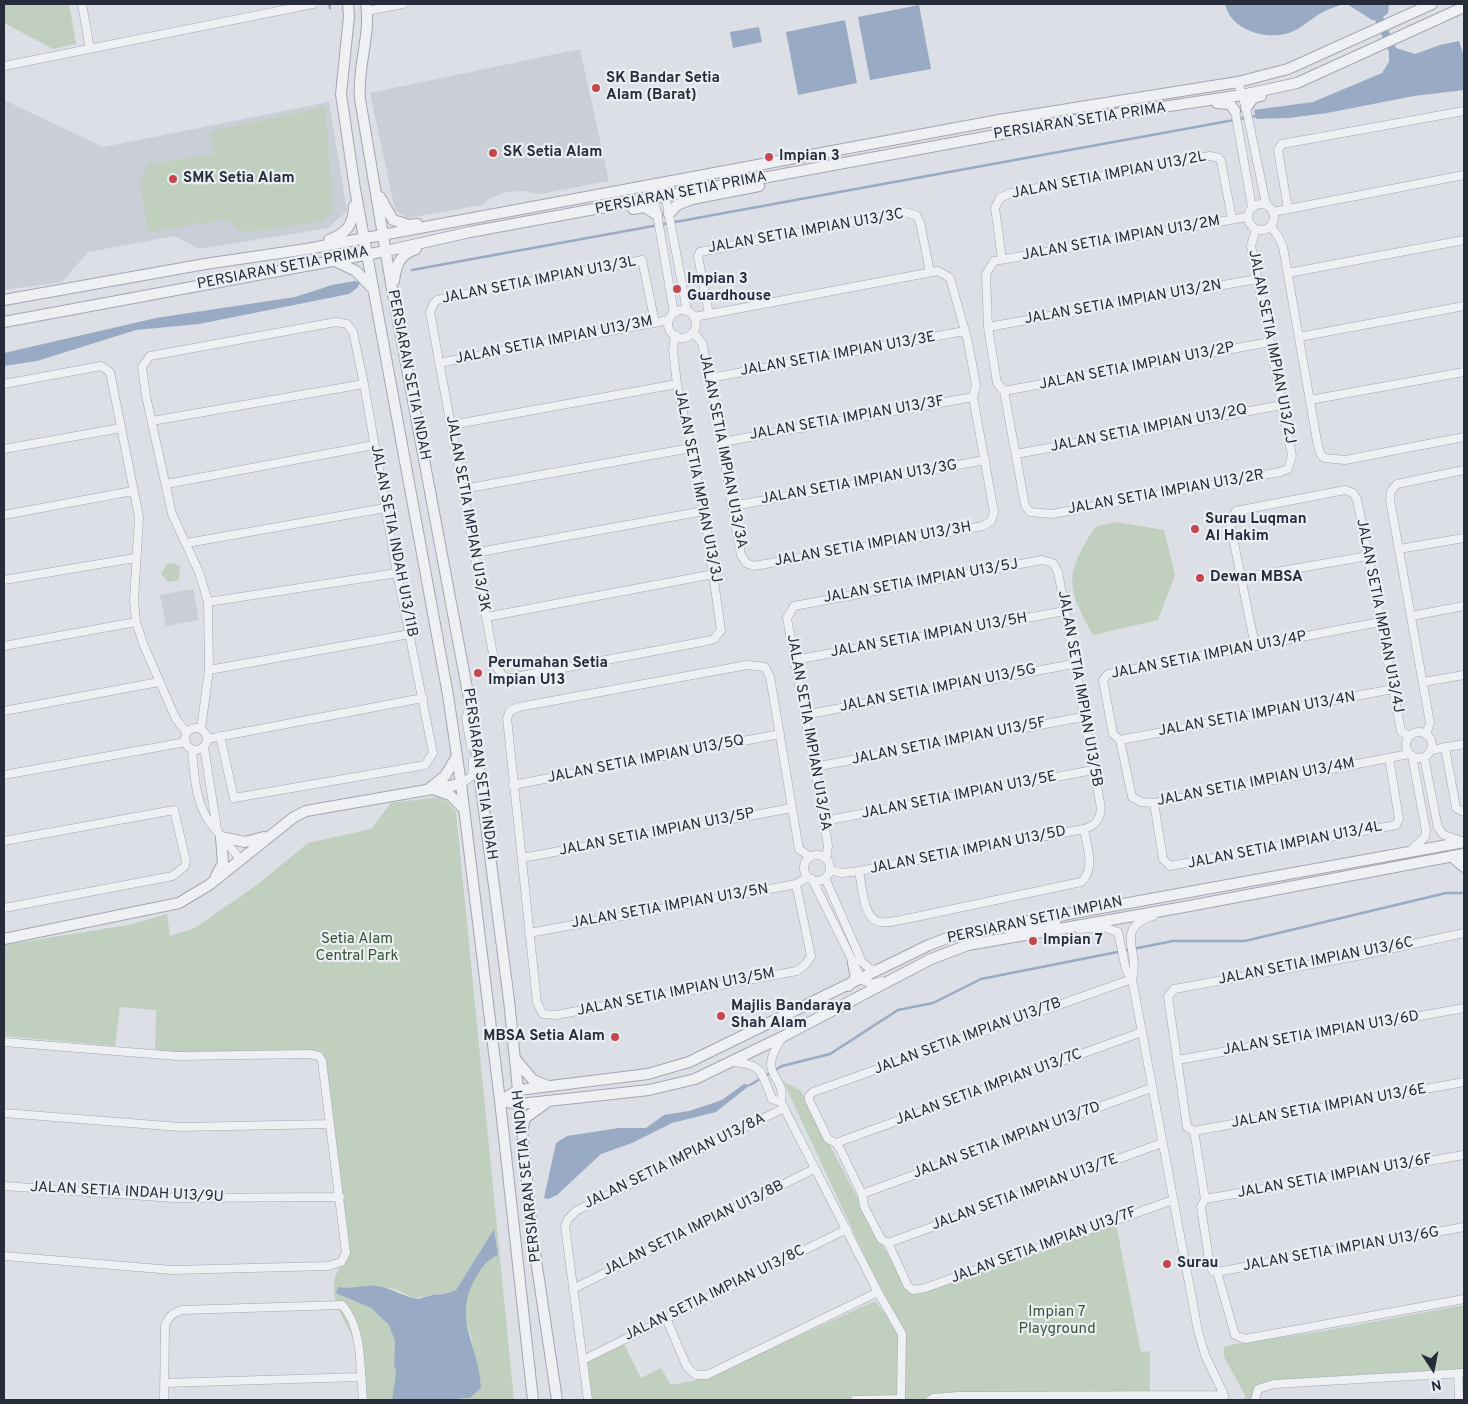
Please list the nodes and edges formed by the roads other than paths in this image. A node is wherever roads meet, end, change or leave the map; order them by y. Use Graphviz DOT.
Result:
graph roads {
  1 [pos="82,4"];
  2 [pos="312,4"];
  3 [pos="348,4"];
  4 [pos="403,4"];
  5 [pos="1432,4"];
  6 [pos="367,7"];
  7 [pos="1464,7"];
  8 [pos="90,49"];
  9 [pos="4,66"];
  10 [pos="1238,82"];
  11 [pos="1297,83"];
  12 [pos="1242,95"];
  13 [pos="1242,109"];
  14 [pos="1464,111"];
  15 [pos="1140,112"];
  16 [pos="999,120"];
  17 [pos="1077,120"];
  18 [pos="814,169"];
  19 [pos="1258,169"];
  20 [pos="1246,171"];
  21 [pos="1464,175"];
  22 [pos="663,182"];
  23 [pos="652,185"];
  24 [pos="355,189"];
  25 [pos="376,190"];
  26 [pos="666,196"];
  27 [pos="654,198"];
  28 [pos="1266,204"];
  29 [pos="1252,207"];
  30 [pos="1288,209"];
  31 [pos="1273,212"];
  32 [pos="571,214"];
  33 [pos="669,214"];
  34 [pos="657,215"];
  35 [pos="1247,217"];
  36 [pos="1232,219"];
  37 [pos="438,223"];
  38 [pos="1270,226"];
  39 [pos="1256,229"];
  40 [pos="470,232"];
  41 [pos="384,235"];
  42 [pos="364,238"];
  43 [pos="1464,240"];
  44 [pos="307,249"];
  45 [pos="386,251"];
  46 [pos="367,253"];
  47 [pos="332,260"];
  48 [pos="998,260"];
  49 [pos="934,272"];
  50 [pos="1288,273"];
  51 [pos="1257,279"];
  52 [pos="374,290"];
  53 [pos="392,290"];
  54 [pos="4,300"];
  55 [pos="1464,306"];
  56 [pos="688,311"];
  57 [pos="674,313"];
  58 [pos="709,314"];
  59 [pos="694,317"];
  60 [pos="669,320"];
  61 [pos="4,322"];
  62 [pos="654,323"];
  63 [pos="988,327"];
  64 [pos="965,331"];
  65 [pos="693,332"];
  66 [pos="675,335"];
  67 [pos="1299,337"];
  68 [pos="1270,342"];
  69 [pos="440,363"];
  70 [pos="1464,372"];
  71 [pos="710,378"];
  72 [pos="4,384"];
  73 [pos="364,384"];
  74 [pos="677,384"];
  75 [pos="1004,391"];
  76 [pos="973,397"];
  77 [pos="1310,400"];
  78 [pos="1282,404"];
  79 [pos="152,421"];
  80 [pos="451,425"];
  81 [pos="121,428"];
  82 [pos="1464,437"];
  83 [pos="722,442"];
  84 [pos="374,445"];
  85 [pos="691,448"];
  86 [pos="4,449"];
  87 [pos="1016,454"];
  88 [pos="985,460"];
  89 [pos="1291,465"];
  90 [pos="1464,470"];
  91 [pos="166,484"];
  92 [pos="463,489"];
  93 [pos="133,491"];
  94 [pos="733,506"];
  95 [pos="385,508"];
  96 [pos="704,511"];
  97 [pos="4,515"];
  98 [pos="1464,538"];
  99 [pos="186,543"];
  100 [pos="1399,549"];
  101 [pos="474,553"];
  102 [pos="1368,556"];
  103 [pos="135,558"];
  104 [pos="1053,563"];
  105 [pos="754,566"];
  106 [pos="397,573"];
  107 [pos="714,574"];
  108 [pos="1241,578"];
  109 [pos="4,580"];
  110 [pos="208,602"];
  111 [pos="1464,606"];
  112 [pos="791,609"];
  113 [pos="1065,611"];
  114 [pos="1411,616"];
  115 [pos="486,617"];
  116 [pos="136,622"];
  117 [pos="1380,622"];
  118 [pos="410,634"];
  119 [pos="4,646"];
  120 [pos="1254,646"];
  121 [pos="794,660"];
  122 [pos="1073,664"];
  123 [pos="495,665"];
  124 [pos="209,670"];
  125 [pos="1464,675"];
  126 [pos="159,682"];
  127 [pos="1423,682"];
  128 [pos="1393,689"];
  129 [pos="423,698"];
  130 [pos="470,704"];
  131 [pos="4,711"];
  132 [pos="804,714"];
  133 [pos="1083,717"];
  134 [pos="201,730"];
  135 [pos="780,734"];
  136 [pos="1426,734"];
  137 [pos="220,736"];
  138 [pos="1409,736"];
  139 [pos="186,738"];
  140 [pos="1120,740"];
  141 [pos="206,743"];
  142 [pos="1464,744"];
  143 [pos="1445,747"];
  144 [pos="192,749"];
  145 [pos="1431,750"];
  146 [pos="1411,755"];
  147 [pos="457,756"];
  148 [pos="1424,757"];
  149 [pos="1389,758"];
  150 [pos="814,767"];
  151 [pos="1093,770"];
  152 [pos="4,775"];
  153 [pos="1429,779"];
  154 [pos="1417,781"];
  155 [pos="461,784"];
  156 [pos="513,785"];
  157 [pos="430,789"];
  158 [pos="1154,803"];
  159 [pos="792,808"];
  160 [pos="464,810"];
  161 [pos="1464,812"];
  162 [pos="1100,816"];
  163 [pos="824,821"];
  164 [pos="1084,829"];
  165 [pos="219,833"];
  166 [pos="272,834"];
  167 [pos="4,840"];
  168 [pos="1464,842"];
  169 [pos="1446,845"];
  170 [pos="1464,848"];
  171 [pos="1409,852"];
  172 [pos="1464,854"];
  173 [pos="1451,856"];
  174 [pos="810,857"];
  175 [pos="522,858"];
  176 [pos="826,858"];
  177 [pos="240,859"];
  178 [pos="1464,867"];
  179 [pos="830,870"];
  180 [pos="859,871"];
  181 [pos="810,878"];
  182 [pos="825,878"];
  183 [pos="796,884"];
  184 [pos="210,885"];
  185 [pos="1184,907"];
  186 [pos="4,908"];
  187 [pos="995,926"];
  188 [pos="1064,928"];
  189 [pos="1052,930"];
  190 [pos="849,931"];
  191 [pos="529,933"];
  192 [pos="841,935"];
  193 [pos="1464,936"];
  194 [pos="4,940"];
  195 [pos="931,959"];
  196 [pos="853,964"];
  197 [pos="882,970"];
  198 [pos="1132,979"];
  199 [pos="862,980"];
  200 [pos="845,988"];
  201 [pos="1464,1008"];
  202 [pos="1142,1032"];
  203 [pos="782,1037"];
  204 [pos="4,1042"];
  205 [pos="515,1059"];
  206 [pos="1178,1060"];
  207 [pos="732,1062"];
  208 [pos="1464,1082"];
  209 [pos="549,1087"];
  210 [pos="1151,1088"];
  211 [pos="518,1090"];
  212 [pos="551,1100"];
  213 [pos="500,1101"];
  214 [pos="520,1104"];
  215 [pos="782,1105"];
  216 [pos="4,1113"];
  217 [pos="330,1124"];
  218 [pos="522,1128"];
  219 [pos="1194,1132"];
  220 [pos="836,1143"];
  221 [pos="1162,1143"];
  222 [pos="1464,1155"];
  223 [pos="814,1169"];
  224 [pos="4,1186"];
  225 [pos="862,1194"];
  226 [pos="340,1197"];
  227 [pos="1205,1199"];
  228 [pos="1173,1200"];
  229 [pos="1464,1227"];
  230 [pos="846,1229"];
  231 [pos="888,1243"];
  232 [pos="4,1256"];
  233 [pos="1218,1272"];
  234 [pos="573,1289"];
  235 [pos="878,1292"];
  236 [pos="1464,1299"];
  237 [pos="666,1318"];
  238 [pos="583,1360"];
  239 [pos="1461,1373"];
  240 [pos="360,1377"];
  241 [pos="164,1383"];
  242 [pos="1224,1398"];
  243 [pos="164,1400"];
  244 [pos="363,1400"];
  245 [pos="533,1400"];
  246 [pos="557,1400"];
  247 [pos="588,1400"];
  248 [pos="855,1400"];
  249 [pos="901,1400"];
  250 [pos="930,1400"];
  251 [pos="1255,1400"];
  252 [pos="1460,1400"];
  1 -- 8 [label="street"];
  2 -- 8 [label="street"];
  3 -- 24 [label="street, PERSIARAN SETIA INDAH"];
  4 -- 6 [label="street"];
  5 -- 10 [label="street, PERSIARAN SETIA PRIMA"];
  6 -- 25 [label="street, PERSIARAN SETIA INDAH"];
  7 -- 11 [label="street, PERSIARAN SETIA PRIMA"];
  8 -- 9 [label="street"];
  10 -- 12 [label="street"];
  10 -- 16 [label="street, PERSIARAN SETIA PRIMA"];
  11 -- 12 [label="street, PERSIARAN SETIA PRIMA"];
  11 -- 13 [label="street"];
  12 -- 13 [label="street"];
  12 -- 15 [label="street, PERSIARAN SETIA PRIMA"];
  13 -- 15 [label="street"];
  13 -- 19 [label="street"];
  13 -- 20 [label="street"];
  14 -- 30 [label="street"];
  15 -- 17 [label="street, PERSIARAN SETIA PRIMA"];
  16 -- 17 [label="street"];
  16 -- 22 [label="street, PERSIARAN SETIA PRIMA"];
  17 -- 18 [label="street, PERSIARAN SETIA PRIMA"];
  18 -- 26 [label="street, PERSIARAN SETIA PRIMA"];
  18 -- 33 [label="street"];
  19 -- 20 [label="street"];
  19 -- 28 [label="street"];
  20 -- 29 [label="street"];
  21 -- 30 [label="street"];
  22 -- 23 [label="street, PERSIARAN SETIA PRIMA"];
  22 -- 26 [label="street"];
  23 -- 27 [label="street"];
  23 -- 37 [label="street, PERSIARAN SETIA PRIMA"];
  24 -- 42 [label="street, PERSIARAN SETIA INDAH"];
  24 -- 44 [label="street"];
  25 -- 37 [label="street"];
  25 -- 41 [label="street, PERSIARAN SETIA INDAH"];
  26 -- 27 [label="street, PERSIARAN SETIA PRIMA"];
  26 -- 33 [label="street"];
  27 -- 32 [label="street, PERSIARAN SETIA PRIMA"];
  27 -- 34 [label="street"];
  28 -- 29 [label="street"];
  28 -- 31 [label="street"];
  29 -- 35 [label="street"];
  30 -- 31 [label="street"];
  31 -- 38 [label="street"];
  32 -- 34 [label="street"];
  32 -- 40 [label="street, PERSIARAN SETIA PRIMA"];
  33 -- 56 [label="street"];
  34 -- 57 [label="street"];
  35 -- 36 [label="street, JALAN SETIA IMPIAN U13/2M"];
  35 -- 39 [label="street"];
  36 -- 48 [label="street, JALAN SETIA IMPIAN U13/2M"];
  36 -- 48 [label="street, JALAN SETIA IMPIAN U13/2L"];
  37 -- 41 [label="street, PERSIARAN SETIA PRIMA"];
  38 -- 39 [label="street"];
  38 -- 50 [label="street"];
  39 -- 51 [label="street, JALAN SETIA IMPIAN U13/2J"];
  40 -- 45 [label="street, PERSIARAN SETIA PRIMA"];
  40 -- 53 [label="street"];
  41 -- 42 [label="street, PERSIARAN SETIA PRIMA"];
  41 -- 45 [label="street, PERSIARAN SETIA INDAH"];
  42 -- 44 [label="street, PERSIARAN SETIA PRIMA"];
  42 -- 46 [label="street, PERSIARAN SETIA INDAH"];
  43 -- 50 [label="street"];
  44 -- 54 [label="street, PERSIARAN SETIA PRIMA"];
  45 -- 46 [label="street, PERSIARAN SETIA PRIMA"];
  45 -- 53 [label="street, PERSIARAN SETIA INDAH"];
  46 -- 47 [label="street, PERSIARAN SETIA PRIMA"];
  46 -- 52 [label="street, PERSIARAN SETIA INDAH"];
  47 -- 52 [label="street"];
  47 -- 61 [label="street, PERSIARAN SETIA PRIMA"];
  48 -- 63 [label="street"];
  49 -- 58 [label="street"];
  49 -- 58 [label="street, JALAN SETIA IMPIAN U13/3C"];
  49 -- 64 [label="street"];
  50 -- 67 [label="street"];
  51 -- 63 [label="street, JALAN SETIA IMPIAN U13/2N"];
  51 -- 68 [label="street, JALAN SETIA IMPIAN U13/2J"];
  52 -- 147 [label="street, PERSIARAN SETIA INDAH"];
  53 -- 130 [label="street, PERSIARAN SETIA INDAH"];
  55 -- 67 [label="street"];
  56 -- 57 [label="street"];
  56 -- 59 [label="street"];
  57 -- 60 [label="street"];
  58 -- 59 [label="street"];
  59 -- 65 [label="street"];
  60 -- 62 [label="street, JALAN SETIA IMPIAN U13/3M"];
  60 -- 66 [label="street"];
  62 -- 69 [label="street, JALAN SETIA IMPIAN U13/3M"];
  62 -- 69 [label="street, JALAN SETIA IMPIAN U13/3L"];
  63 -- 75 [label="street"];
  64 -- 71 [label="street, JALAN SETIA IMPIAN U13/3E"];
  64 -- 76 [label="street"];
  65 -- 66 [label="street"];
  65 -- 71 [label="street, JALAN SETIA IMPIAN U13/3A"];
  66 -- 74 [label="street, JALAN SETIA IMPIAN U13/3J"];
  67 -- 77 [label="street"];
  68 -- 75 [label="street, JALAN SETIA IMPIAN U13/2P"];
  68 -- 78 [label="street, JALAN SETIA IMPIAN U13/2J"];
  69 -- 80 [label="street, JALAN SETIA IMPIAN U13/3K"];
  70 -- 77 [label="street"];
  71 -- 83 [label="street, JALAN SETIA IMPIAN U13/3A"];
  72 -- 81 [label="street"];
  73 -- 79 [label="street"];
  73 -- 79 [label="street, JALAN SETIA INDAH U13/11B"];
  73 -- 84 [label="street, JALAN SETIA INDAH U13/11B"];
  74 -- 80 [label="street"];
  74 -- 85 [label="street, JALAN SETIA IMPIAN U13/3J"];
  75 -- 87 [label="street"];
  76 -- 83 [label="street, JALAN SETIA IMPIAN U13/3F"];
  76 -- 88 [label="street"];
  77 -- 82 [label="street"];
  78 -- 87 [label="street, JALAN SETIA IMPIAN U13/2Q"];
  78 -- 89 [label="street, JALAN SETIA IMPIAN U13/2J"];
  79 -- 91 [label="street"];
  80 -- 92 [label="street, JALAN SETIA IMPIAN U13/3K"];
  81 -- 86 [label="street"];
  81 -- 93 [label="street"];
  83 -- 94 [label="street, JALAN SETIA IMPIAN U13/3A"];
  84 -- 91 [label="street"];
  84 -- 95 [label="street, JALAN SETIA INDAH U13/11B"];
  85 -- 92 [label="street"];
  85 -- 96 [label="street, JALAN SETIA IMPIAN U13/3J"];
  87 -- 89 [label="street, JALAN SETIA IMPIAN U13/2R"];
  88 -- 94 [label="street, JALAN SETIA IMPIAN U13/3G"];
  88 -- 105 [label="street, JALAN SETIA IMPIAN U13/3H"];
  90 -- 100 [label="street"];
  91 -- 99 [label="street"];
  92 -- 101 [label="street, JALAN SETIA IMPIAN U13/3K"];
  93 -- 97 [label="street"];
  93 -- 103 [label="street"];
  94 -- 105 [label="street, JALAN SETIA IMPIAN U13/3A"];
  95 -- 99 [label="street"];
  95 -- 106 [label="street, JALAN SETIA INDAH U13/11B"];
  96 -- 101 [label="street"];
  96 -- 107 [label="street, JALAN SETIA IMPIAN U13/3J"];
  98 -- 100 [label="street"];
  99 -- 110 [label="street"];
  100 -- 114 [label="street"];
  101 -- 115 [label="street, JALAN SETIA IMPIAN U13/3K"];
  102 -- 108 [label="street"];
  102 -- 108 [label="street, JALAN SETIA IMPIAN U13/4J"];
  102 -- 117 [label="street, JALAN SETIA IMPIAN U13/4J"];
  103 -- 109 [label="street"];
  103 -- 116 [label="street"];
  104 -- 112 [label="street, JALAN SETIA IMPIAN U13/5J"];
  104 -- 113 [label="street, JALAN SETIA IMPIAN U13/5B"];
  106 -- 110 [label="street"];
  106 -- 118 [label="street, JALAN SETIA INDAH U13/11B"];
  107 -- 115 [label="street"];
  107 -- 123 [label="street, JALAN SETIA IMPIAN U13/3J"];
  108 -- 120 [label="street"];
  110 -- 124 [label="street"];
  111 -- 114 [label="street"];
  112 -- 121 [label="street, JALAN SETIA IMPIAN U13/5A"];
  113 -- 121 [label="street, JALAN SETIA IMPIAN U13/5H"];
  113 -- 122 [label="street, JALAN SETIA IMPIAN U13/5B"];
  114 -- 127 [label="street"];
  115 -- 123 [label="street, JALAN SETIA IMPIAN U13/3K"];
  116 -- 119 [label="street"];
  116 -- 126 [label="street"];
  117 -- 120 [label="street, JALAN SETIA IMPIAN U13/4P"];
  117 -- 128 [label="street, JALAN SETIA IMPIAN U13/4J"];
  118 -- 124 [label="street"];
  118 -- 129 [label="street, JALAN SETIA INDAH U13/11B"];
  120 -- 140 [label="street, JALAN SETIA IMPIAN U13/4P"];
  121 -- 132 [label="street, JALAN SETIA IMPIAN U13/5A"];
  122 -- 132 [label="street, JALAN SETIA IMPIAN U13/5G"];
  122 -- 133 [label="street, JALAN SETIA IMPIAN U13/5B"];
  124 -- 134 [label="street"];
  125 -- 127 [label="street"];
  126 -- 131 [label="street"];
  126 -- 139 [label="street"];
  127 -- 136 [label="street"];
  128 -- 138 [label="street, JALAN SETIA IMPIAN U13/4J"];
  128 -- 140 [label="street, JALAN SETIA IMPIAN U13/4N"];
  129 -- 137 [label="street"];
  129 -- 137 [label="street, JALAN SETIA INDAH U13/11B"];
  130 -- 155 [label="street"];
  130 -- 205 [label="street, PERSIARAN SETIA INDAH"];
  132 -- 150 [label="street, JALAN SETIA IMPIAN U13/5A"];
  133 -- 150 [label="street, JALAN SETIA IMPIAN U13/5F"];
  133 -- 151 [label="street, JALAN SETIA IMPIAN U13/5B"];
  134 -- 139 [label="street"];
  134 -- 141 [label="street"];
  135 -- 156 [label="street, JALAN SETIA IMPIAN U13/5Q"];
  135 -- 156 [label="street"];
  135 -- 159 [label="street"];
  136 -- 138 [label="street"];
  136 -- 145 [label="street"];
  137 -- 141 [label="street"];
  138 -- 146 [label="street"];
  139 -- 144 [label="street"];
  139 -- 152 [label="street"];
  140 -- 158 [label="street, JALAN SETIA IMPIAN U13/4M"];
  141 -- 144 [label="street"];
  141 -- 165 [label="street"];
  142 -- 143 [label="street"];
  143 -- 145 [label="street"];
  143 -- 161 [label="street"];
  144 -- 165 [label="street"];
  145 -- 148 [label="street"];
  146 -- 148 [label="street"];
  146 -- 149 [label="street, JALAN SETIA IMPIAN U13/4M"];
  146 -- 154 [label="street"];
  147 -- 155 [label="street, PERSIARAN SETIA INDAH"];
  147 -- 157 [label="street"];
  148 -- 153 [label="street"];
  149 -- 158 [label="street, JALAN SETIA IMPIAN U13/4M"];
  149 -- 158 [label="street, JALAN SETIA IMPIAN U13/4L"];
  150 -- 163 [label="street, JALAN SETIA IMPIAN U13/5A"];
  151 -- 162 [label="street, JALAN SETIA IMPIAN U13/5B"];
  151 -- 163 [label="street, JALAN SETIA IMPIAN U13/5E"];
  153 -- 154 [label="street"];
  153 -- 168 [label="street"];
  154 -- 171 [label="street"];
  155 -- 157 [label="street"];
  155 -- 160 [label="street, PERSIARAN SETIA INDAH"];
  156 -- 175 [label="street"];
  157 -- 160 [label="street"];
  157 -- 166 [label="street"];
  159 -- 174 [label="street"];
  159 -- 175 [label="street, JALAN SETIA IMPIAN U13/5P"];
  160 -- 213 [label="street, PERSIARAN SETIA INDAH"];
  162 -- 164 [label="street, JALAN SETIA IMPIAN U13/5D"];
  163 -- 176 [label="street, JALAN SETIA IMPIAN U13/5A"];
  164 -- 180 [label="street, JALAN SETIA IMPIAN U13/5D"];
  164 -- 180 [label="street"];
  165 -- 166 [label="street"];
  165 -- 177 [label="street"];
  165 -- 184 [label="street"];
  166 -- 177 [label="street"];
  167 -- 186 [label="street"];
  168 -- 169 [label="street, PERSIARAN SETIA IMPIAN"];
  169 -- 170 [label="street"];
  169 -- 171 [label="street, PERSIARAN SETIA IMPIAN"];
  171 -- 187 [label="street, PERSIARAN SETIA IMPIAN"];
  172 -- 173 [label="street, PERSIARAN SETIA IMPIAN"];
  173 -- 178 [label="street"];
  173 -- 185 [label="street, PERSIARAN SETIA IMPIAN"];
  174 -- 176 [label="street"];
  174 -- 181 [label="street"];
  175 -- 191 [label="street"];
  176 -- 179 [label="street"];
  177 -- 184 [label="street"];
  179 -- 180 [label="street, JALAN SETIA IMPIAN U13/5D"];
  179 -- 182 [label="street"];
  181 -- 182 [label="street"];
  181 -- 183 [label="street, JALAN SETIA IMPIAN U13/5N"];
  181 -- 192 [label="street"];
  182 -- 190 [label="street"];
  183 -- 191 [label="street, JALAN SETIA IMPIAN U13/5N"];
  183 -- 191 [label="street, JALAN SETIA IMPIAN U13/5M"];
  184 -- 194 [label="street"];
  185 -- 188 [label="street, PERSIARAN SETIA IMPIAN"];
  185 -- 198 [label="street"];
  187 -- 189 [label="street"];
  187 -- 197 [label="street, PERSIARAN SETIA IMPIAN"];
  188 -- 189 [label="street, PERSIARAN SETIA IMPIAN"];
  188 -- 198 [label="street"];
  189 -- 195 [label="street, PERSIARAN SETIA IMPIAN"];
  190 -- 192 [label="street"];
  190 -- 197 [label="street"];
  192 -- 196 [label="street"];
  193 -- 206 [label="street, JALAN SETIA IMPIAN U13/6C"];
  195 -- 199 [label="street"];
  195 -- 203 [label="street, PERSIARAN SETIA IMPIAN"];
  196 -- 199 [label="street"];
  196 -- 200 [label="street"];
  197 -- 199 [label="street, PERSIARAN SETIA IMPIAN"];
  198 -- 202 [label="street"];
  198 -- 220 [label="street, JALAN SETIA IMPIAN U13/7B"];
  199 -- 200 [label="street, PERSIARAN SETIA IMPIAN"];
  200 -- 209 [label="street, PERSIARAN SETIA IMPIAN"];
  201 -- 206 [label="street, JALAN SETIA IMPIAN U13/6D"];
  202 -- 210 [label="street"];
  202 -- 220 [label="street, JALAN SETIA IMPIAN U13/7C"];
  203 -- 207 [label="street, PERSIARAN SETIA IMPIAN"];
  203 -- 215 [label="street"];
  204 -- 217 [label="street"];
  205 -- 209 [label="street"];
  205 -- 211 [label="street, PERSIARAN SETIA INDAH"];
  206 -- 219 [label="street"];
  207 -- 212 [label="street, PERSIARAN SETIA IMPIAN"];
  207 -- 215 [label="street"];
  208 -- 219 [label="street, JALAN SETIA IMPIAN U13/6E"];
  209 -- 211 [label="street, PERSIARAN SETIA IMPIAN"];
  210 -- 221 [label="street"];
  210 -- 225 [label="street, JALAN SETIA IMPIAN U13/7D"];
  211 -- 213 [label="street, PERSIARAN SETIA IMPIAN"];
  211 -- 214 [label="street, PERSIARAN SETIA INDAH"];
  212 -- 214 [label="street, PERSIARAN SETIA IMPIAN"];
  212 -- 218 [label="street"];
  213 -- 214 [label="street, PERSIARAN SETIA IMPIAN"];
  213 -- 245 [label="street, PERSIARAN SETIA INDAH"];
  214 -- 218 [label="street, PERSIARAN SETIA INDAH"];
  215 -- 223 [label="street"];
  215 -- 234 [label="street, JALAN SETIA IMPIAN U13/8A"];
  216 -- 217 [label="street"];
  217 -- 226 [label="street"];
  218 -- 246 [label="street, PERSIARAN SETIA INDAH"];
  219 -- 227 [label="street"];
  220 -- 225 [label="street"];
  221 -- 228 [label="street"];
  221 -- 231 [label="street, JALAN SETIA IMPIAN U13/7E"];
  222 -- 227 [label="street, JALAN SETIA IMPIAN U13/6F"];
  223 -- 230 [label="street"];
  223 -- 234 [label="street, JALAN SETIA IMPIAN U13/8B"];
  224 -- 226 [label="street, JALAN SETIA INDAH U13/9U"];
  225 -- 231 [label="street"];
  226 -- 232 [label="street"];
  227 -- 233 [label="street"];
  228 -- 231 [label="street, JALAN SETIA IMPIAN U13/7F"];
  228 -- 242 [label="street"];
  229 -- 233 [label="street, JALAN SETIA IMPIAN U13/6G"];
  230 -- 235 [label="street"];
  230 -- 237 [label="street, JALAN SETIA IMPIAN U13/8C"];
  233 -- 236 [label="street"];
  234 -- 238 [label="street"];
  235 -- 237 [label="street"];
  235 -- 249 [label="street"];
  237 -- 238 [label="street, JALAN SETIA IMPIAN U13/8C"];
  238 -- 247 [label="street"];
  239 -- 251 [label="street"];
  239 -- 252 [label="street"];
  240 -- 241 [label="street"];
  240 -- 241 [label="street"];
  240 -- 244 [label="street"];
  241 -- 243 [label="street"];
  242 -- 250 [label="street"];
  248 -- 249 [label="street"];
}
